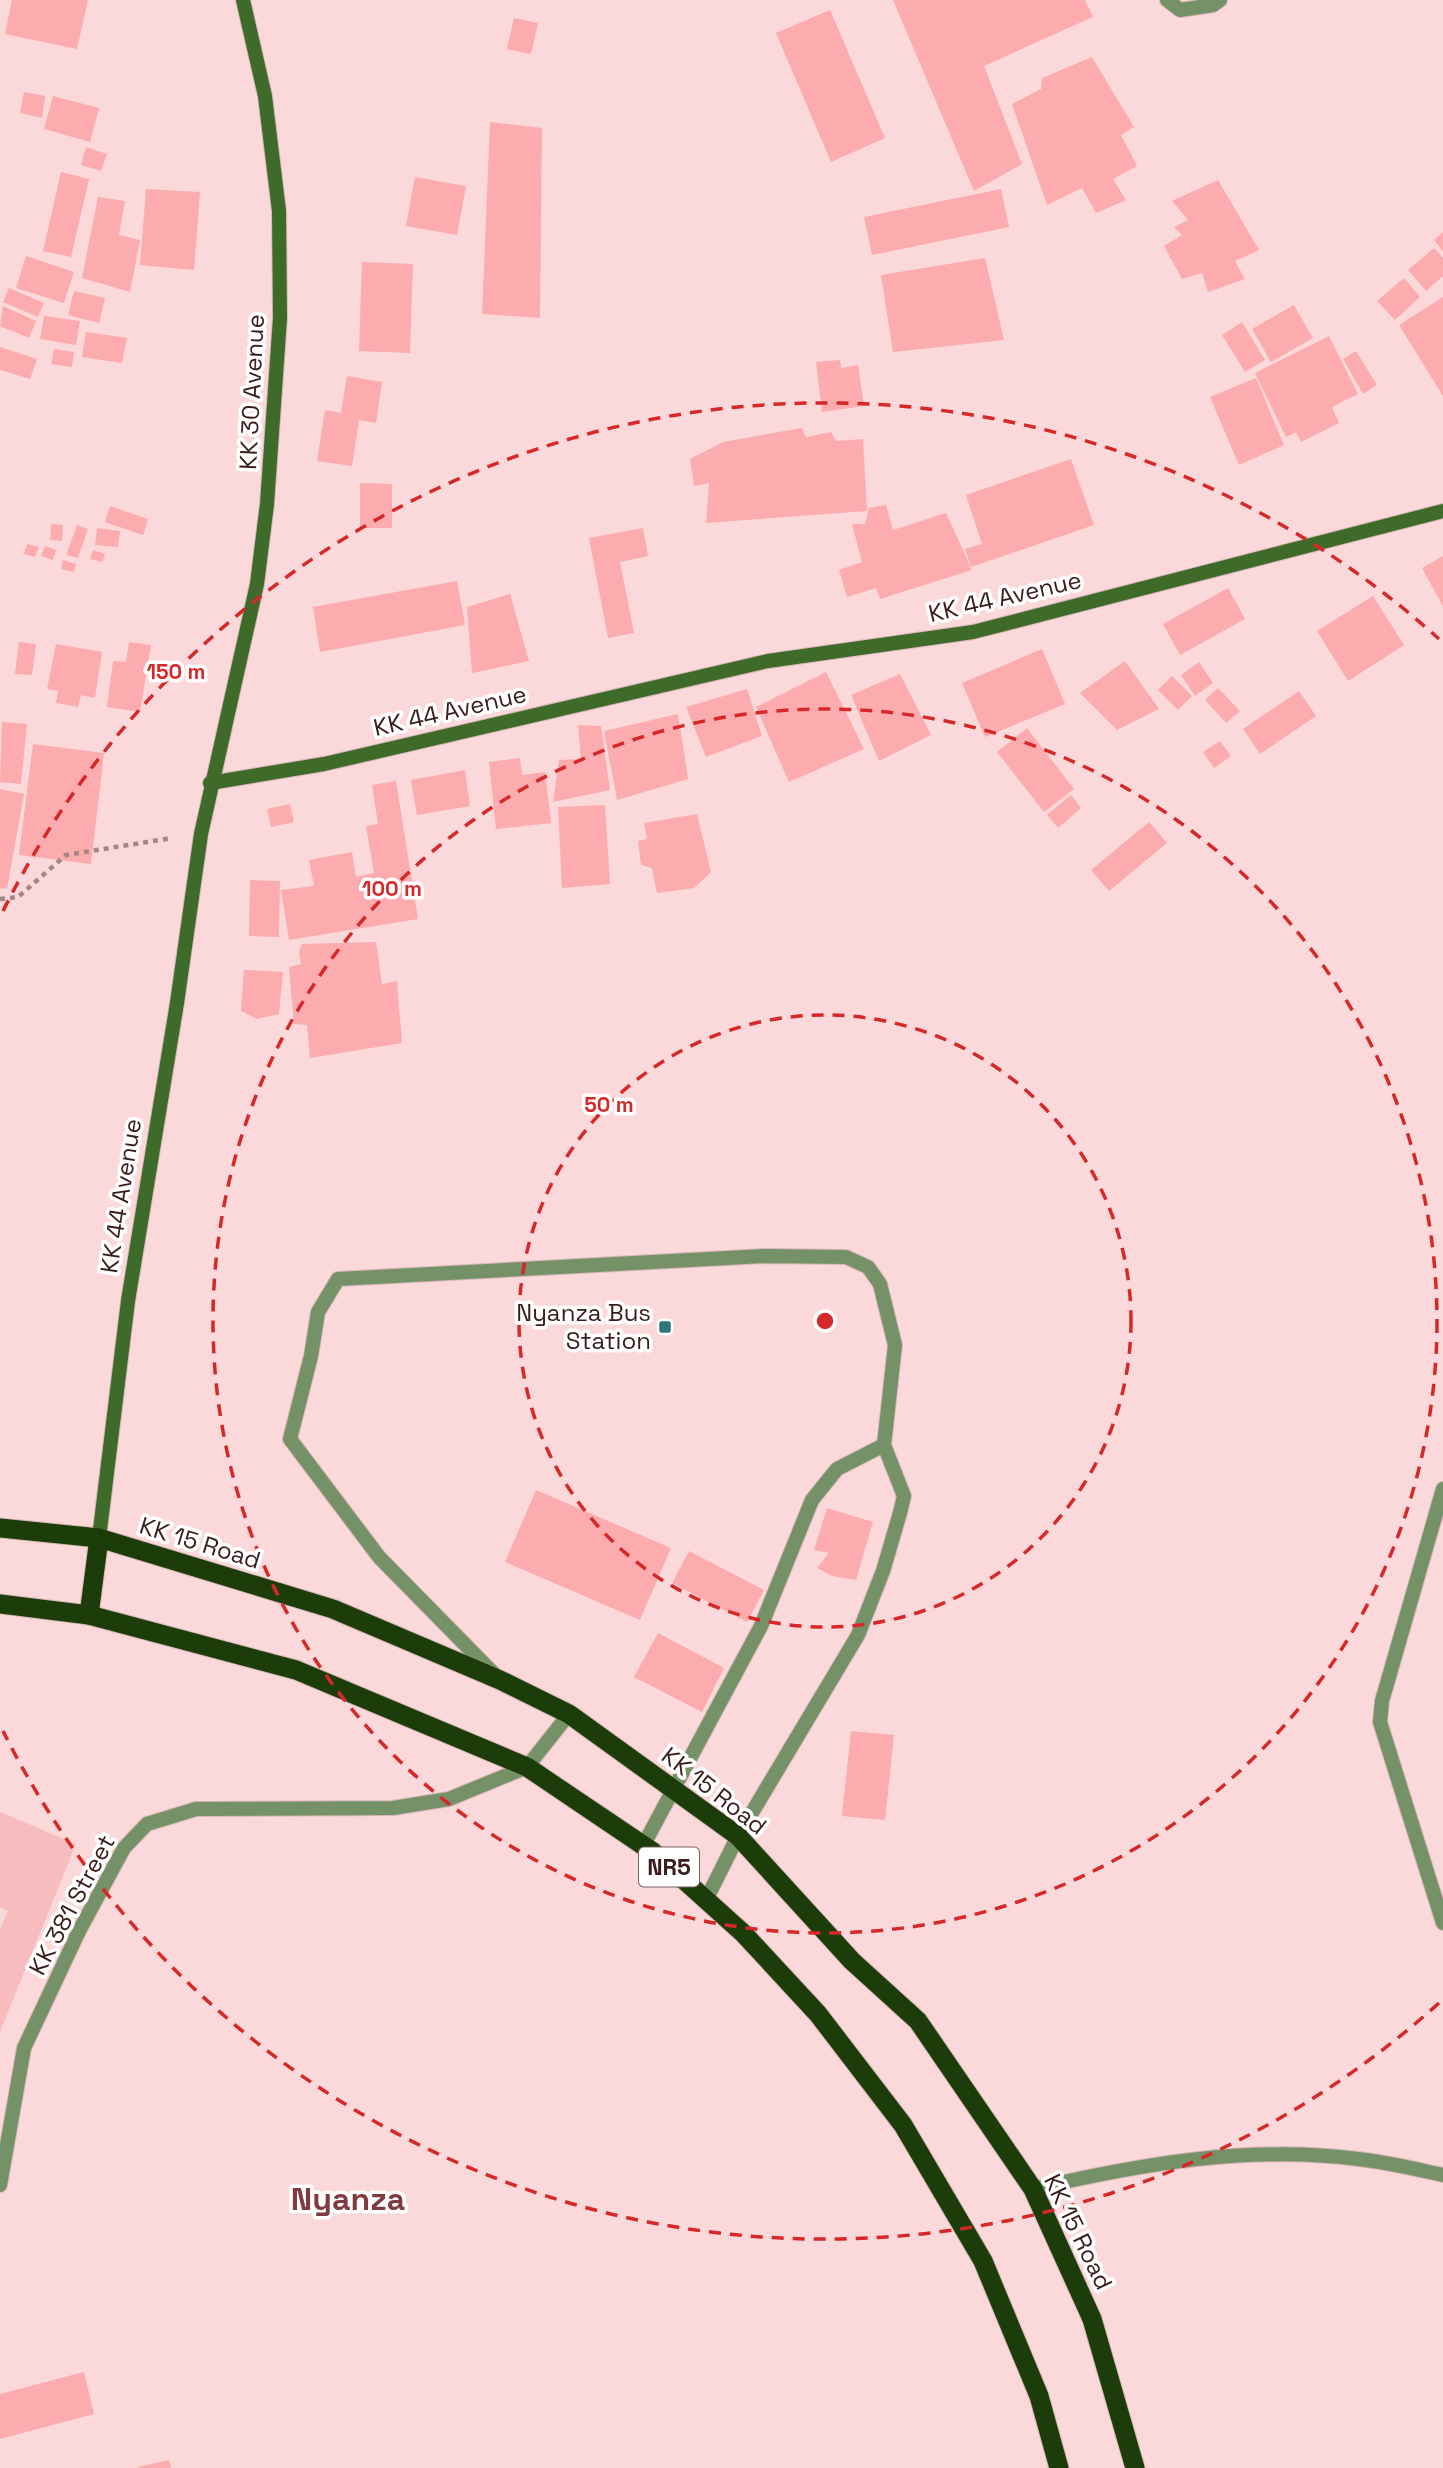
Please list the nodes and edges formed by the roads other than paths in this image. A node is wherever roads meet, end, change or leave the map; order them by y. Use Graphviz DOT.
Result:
graph roads {
  1 [pos="243,0"];
  2 [pos="1167,0"];
  3 [pos="1220,0"];
  4 [pos="1443,511"];
  5 [pos="210,783"];
  6 [pos="884,1445"];
  7 [pos="1443,1489"];
  8 [pos="0,1528"];
  9 [pos="99,1538"];
  10 [pos="0,1604"];
  11 [pos="89,1615"];
  12 [pos="500,1680"];
  13 [pos="569,1714"];
  14 [pos="527,1767"];
  15 [pos="674,1789"];
  16 [pos="738,1836"];
  17 [pos="643,1846"];
  18 [pos="706,1900"];
  19 [pos="1443,1923"];
  20 [pos="1443,2175"];
  21 [pos="0,2185"];
  22 [pos="1033,2189"];
  23 [pos="1059,2468"];
  24 [pos="1135,2468"];
  1 -- 5 [label="main road, KK 30 Avenue"];
  2 -- 3 [label="street"];
  4 -- 5 [label="main road, KK 44 Avenue"];
  5 -- 9 [label="main road, KK 44 Avenue"];
  6 -- 12 [label="street"];
  6 -- 15 [label="street"];
  6 -- 16 [label="street"];
  7 -- 19 [label="street"];
  8 -- 9 [label="highway, KK 15 Road / NR5"];
  9 -- 11 [label="highway"];
  9 -- 12 [label="highway, KK 15 Road / NR5"];
  10 -- 11 [label="highway, NR5"];
  11 -- 14 [label="highway, NR5"];
  12 -- 13 [label="highway, KK 15 Road / NR5"];
  13 -- 14 [label="street"];
  13 -- 15 [label="highway, KK 15 Road / NR5"];
  14 -- 17 [label="highway, NR5"];
  14 -- 21 [label="street, KK 381 Street"];
  15 -- 16 [label="highway, KK 15 Road / NR5"];
  15 -- 17 [label="street"];
  16 -- 18 [label="street"];
  16 -- 22 [label="highway, KK 15 Road / NR5"];
  17 -- 18 [label="highway, NR5"];
  18 -- 23 [label="highway, NR5"];
  20 -- 22 [label="street"];
  22 -- 24 [label="highway, KK 15 Road / NR5"];
}
